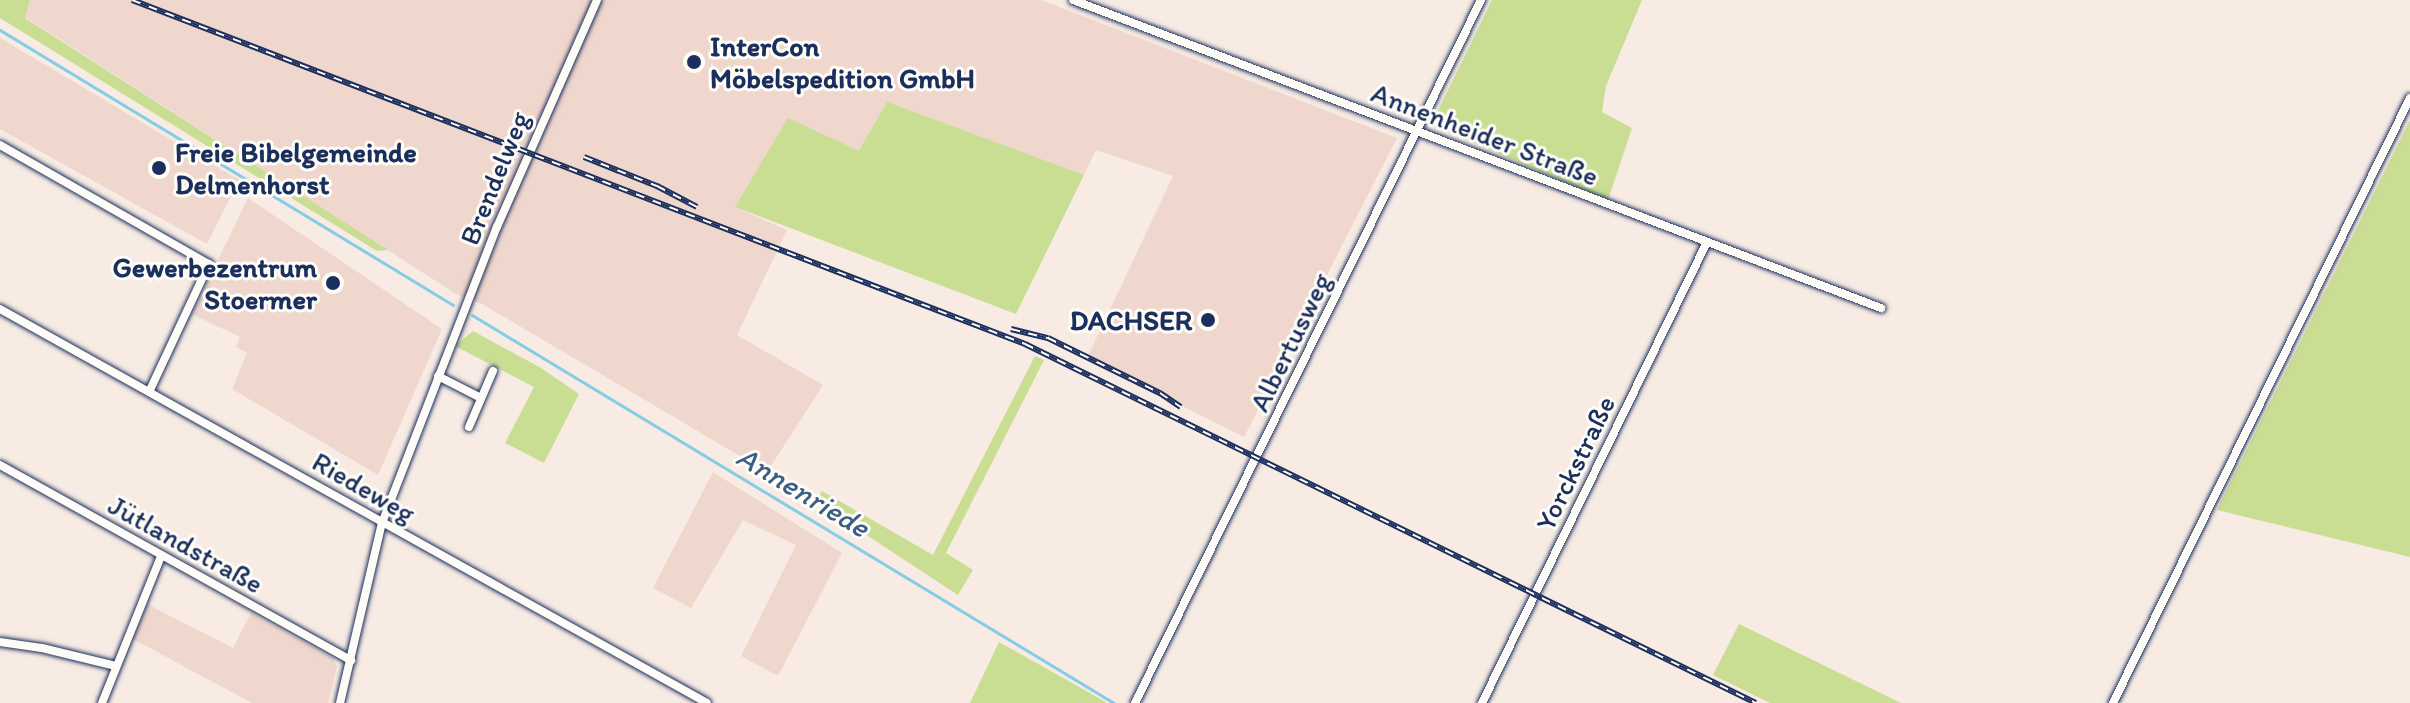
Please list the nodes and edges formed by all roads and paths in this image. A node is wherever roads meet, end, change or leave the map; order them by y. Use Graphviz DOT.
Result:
graph roads {
  1 [pos="597,0"];
  2 [pos="1073,0"];
  3 [pos="1481,0"];
  4 [pos="2410,98"];
  5 [pos="1418,132"];
  6 [pos="0,145"];
  7 [pos="1707,242"];
  8 [pos="1881,308"];
  9 [pos="0,309"];
  10 [pos="493,371"];
  11 [pos="438,376"];
  12 [pos="150,390"];
  13 [pos="481,398"];
  14 [pos="469,427"];
  15 [pos="0,465"];
  16 [pos="382,523"];
  17 [pos="161,556"];
  18 [pos="0,642"];
  19 [pos="351,660"];
  20 [pos="116,666"];
  21 [pos="102,703"];
  22 [pos="340,703"];
  23 [pos="707,703"];
  24 [pos="1135,703"];
  25 [pos="1482,703"];
  26 [pos="2113,703"];
  1 -- 11 [label="street, Brendelweg"];
  2 -- 5 [label="street, Annenheider Straße"];
  3 -- 5 [label="street, Albertusweg"];
  4 -- 26 [label="street"];
  5 -- 7 [label="street, Annenheider Straße"];
  5 -- 24 [label="street, Albertusweg"];
  6 -- 12 [label="street"];
  7 -- 8 [label="street, Annenheider Straße"];
  7 -- 25 [label="street, Yorckstraße"];
  9 -- 12 [label="street, Riedeweg"];
  10 -- 13 [label="street"];
  11 -- 13 [label="street"];
  11 -- 16 [label="street, Brendelweg"];
  12 -- 16 [label="street, Riedeweg"];
  13 -- 14 [label="street"];
  15 -- 17 [label="street, Jütlandstraße"];
  16 -- 19 [label="street, Brendelweg"];
  16 -- 23 [label="street, Riedeweg"];
  17 -- 19 [label="street, Jütlandstraße"];
  17 -- 20 [label="street"];
  18 -- 20 [label="street"];
  19 -- 22 [label="street, Brendelweg"];
  20 -- 21 [label="street"];
}
